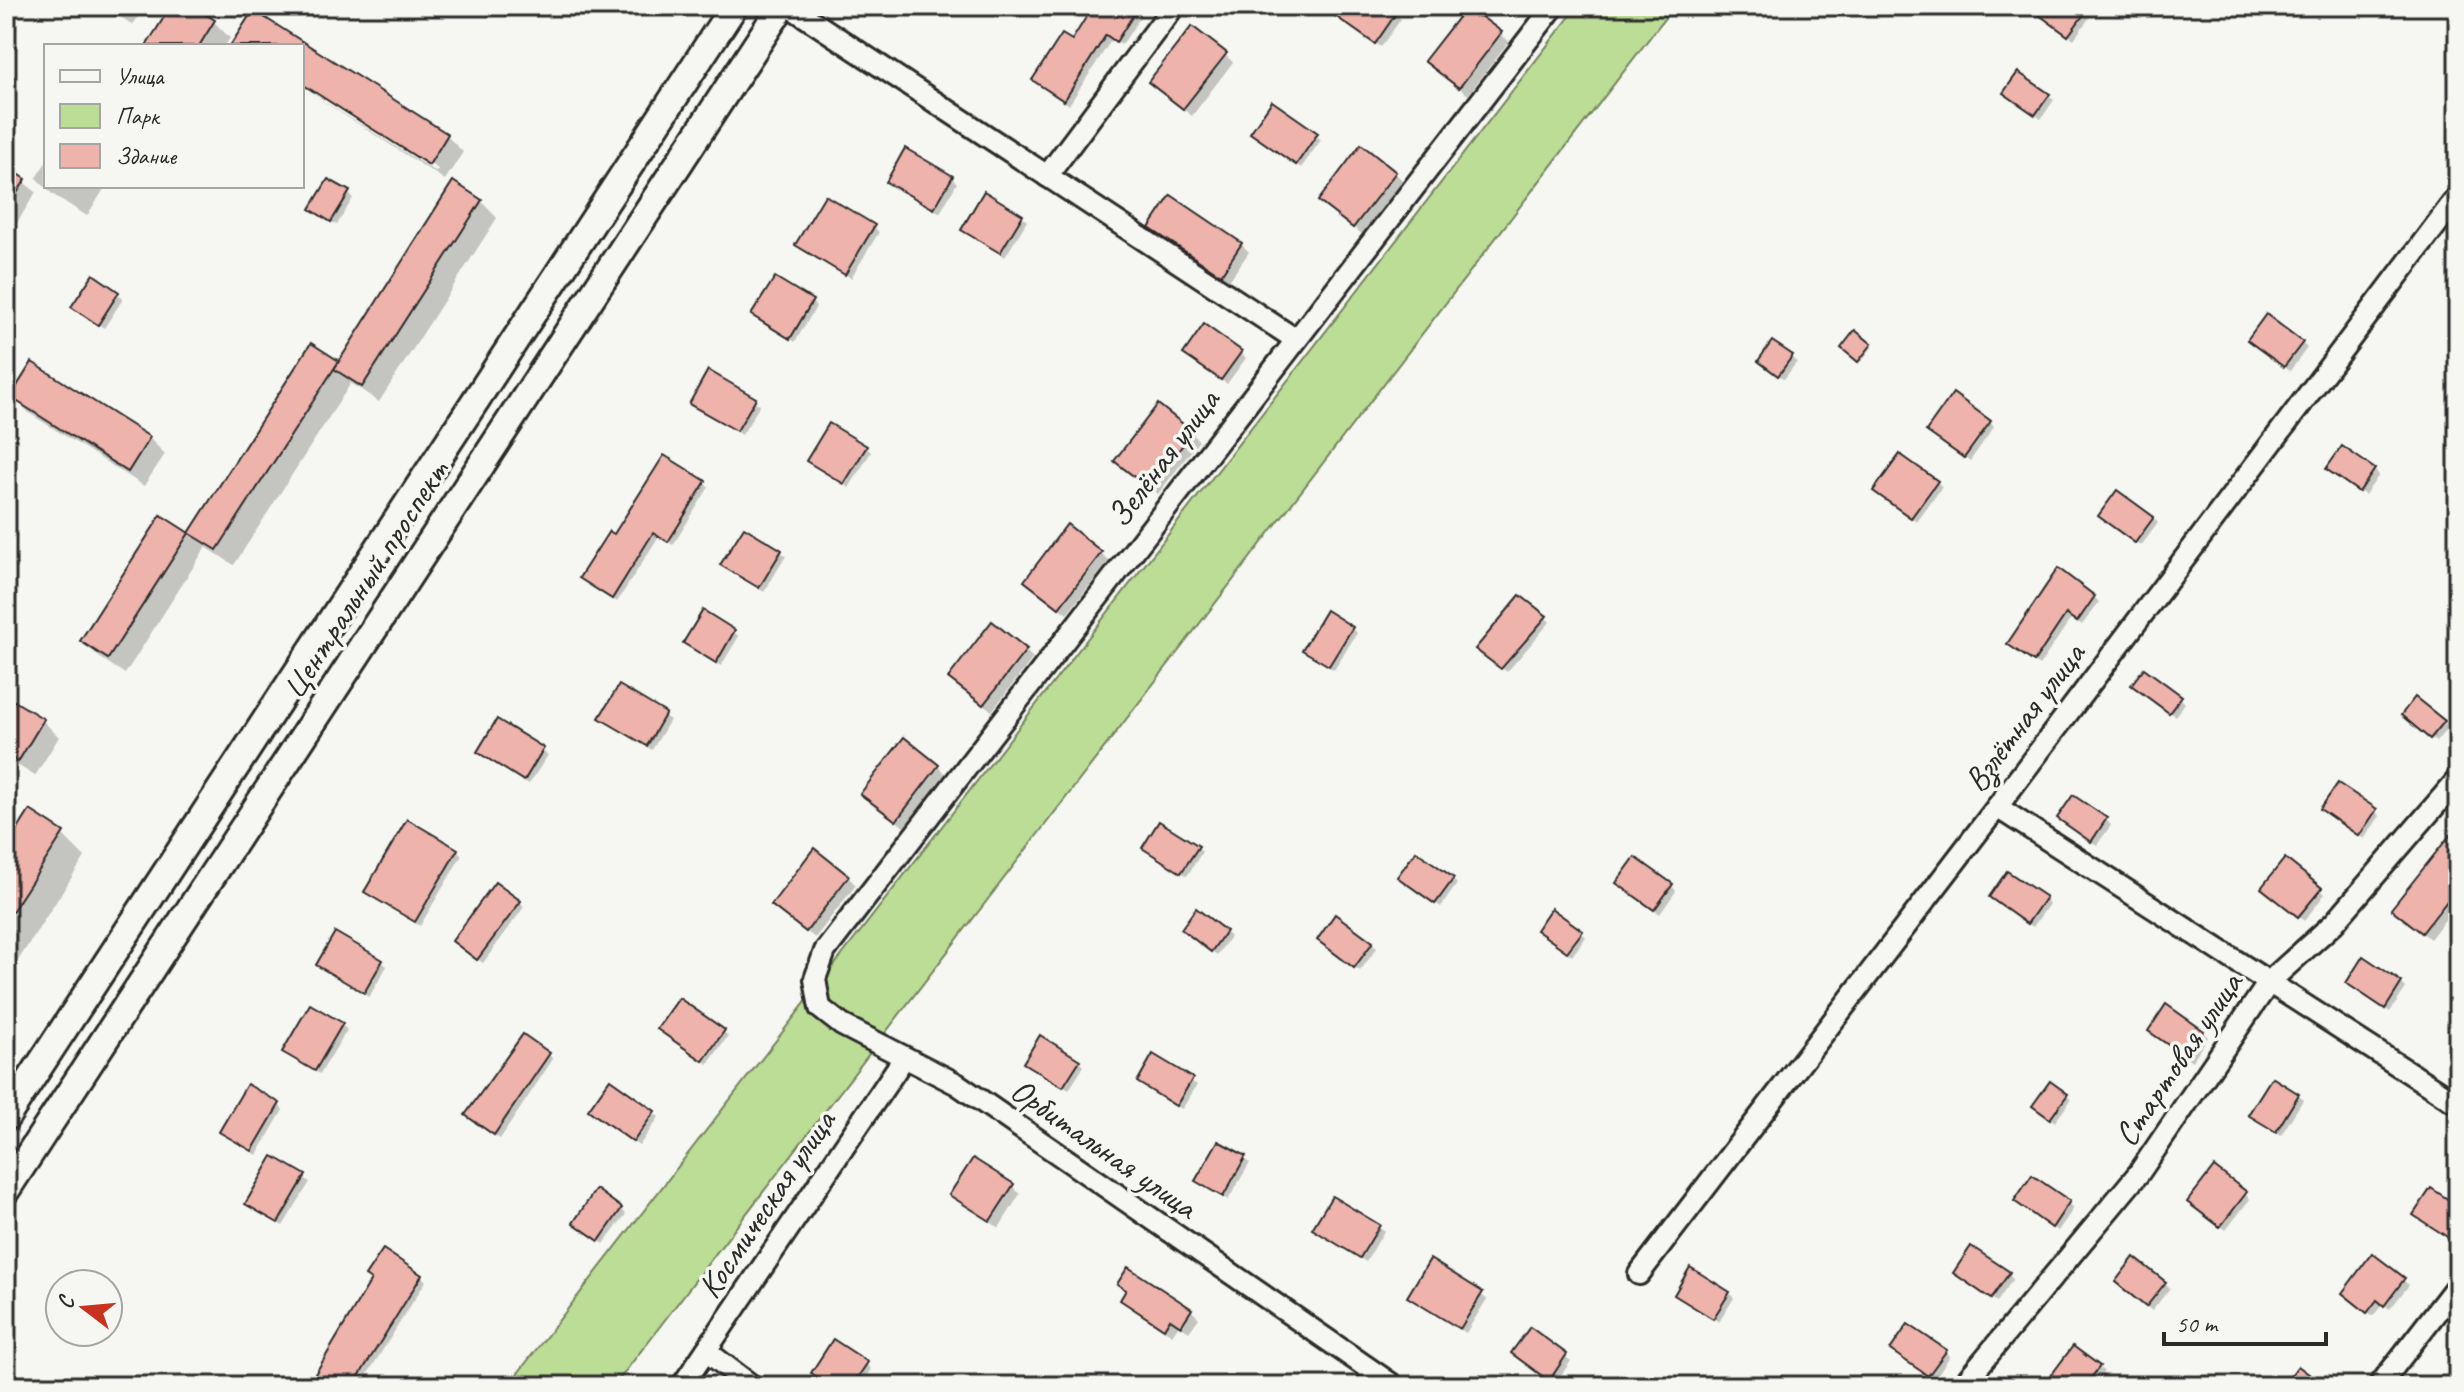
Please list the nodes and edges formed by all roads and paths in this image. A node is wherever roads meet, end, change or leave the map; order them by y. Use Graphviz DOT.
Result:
graph roads {
  1 [pos="734,6"];
  2 [pos="782,6"];
  3 [pos="789,6"];
  4 [pos="1174,6"];
  5 [pos="1554,6"];
  6 [pos="1047,176"];
  7 [pos="2458,196"];
  8 [pos="1295,339"];
  9 [pos="2458,779"];
  10 [pos="1997,807"];
  11 [pos="825,951"];
  12 [pos="2270,981"];
  13 [pos="904,1058"];
  14 [pos="2458,1104"];
  15 [pos="6,1117"];
  16 [pos="6,1190"];
  17 [pos="1639,1274"];
  18 [pos="2458,1284"];
  19 [pos="706,1351"];
  20 [pos="682,1386"];
  21 [pos="752,1386"];
  22 [pos="1394,1386"];
  23 [pos="1962,1386"];
  24 [pos="2379,1386"];
  1 -- 15 [label="street, Центральный проспект"];
  2 -- 16 [label="street, Центральный проспект"];
  3 -- 6 [label="street"];
  4 -- 6 [label="street"];
  5 -- 8 [label="street, Зелёная улица"];
  6 -- 8 [label="street"];
  7 -- 10 [label="street, Взлётная улица"];
  8 -- 11 [label="street, Зелёная улица"];
  9 -- 12 [label="street, Стартовая улица"];
  10 -- 12 [label="street"];
  10 -- 17 [label="street, Взлётная улица"];
  11 -- 13 [label="street, Орбитальная улица"];
  12 -- 14 [label="street"];
  12 -- 23 [label="street, Стартовая улица"];
  13 -- 19 [label="street, Космическая улица"];
  13 -- 22 [label="street, Орбитальная улица"];
  18 -- 24 [label="street"];
  19 -- 20 [label="street, Космическая улица"];
  19 -- 21 [label="street"];
}
